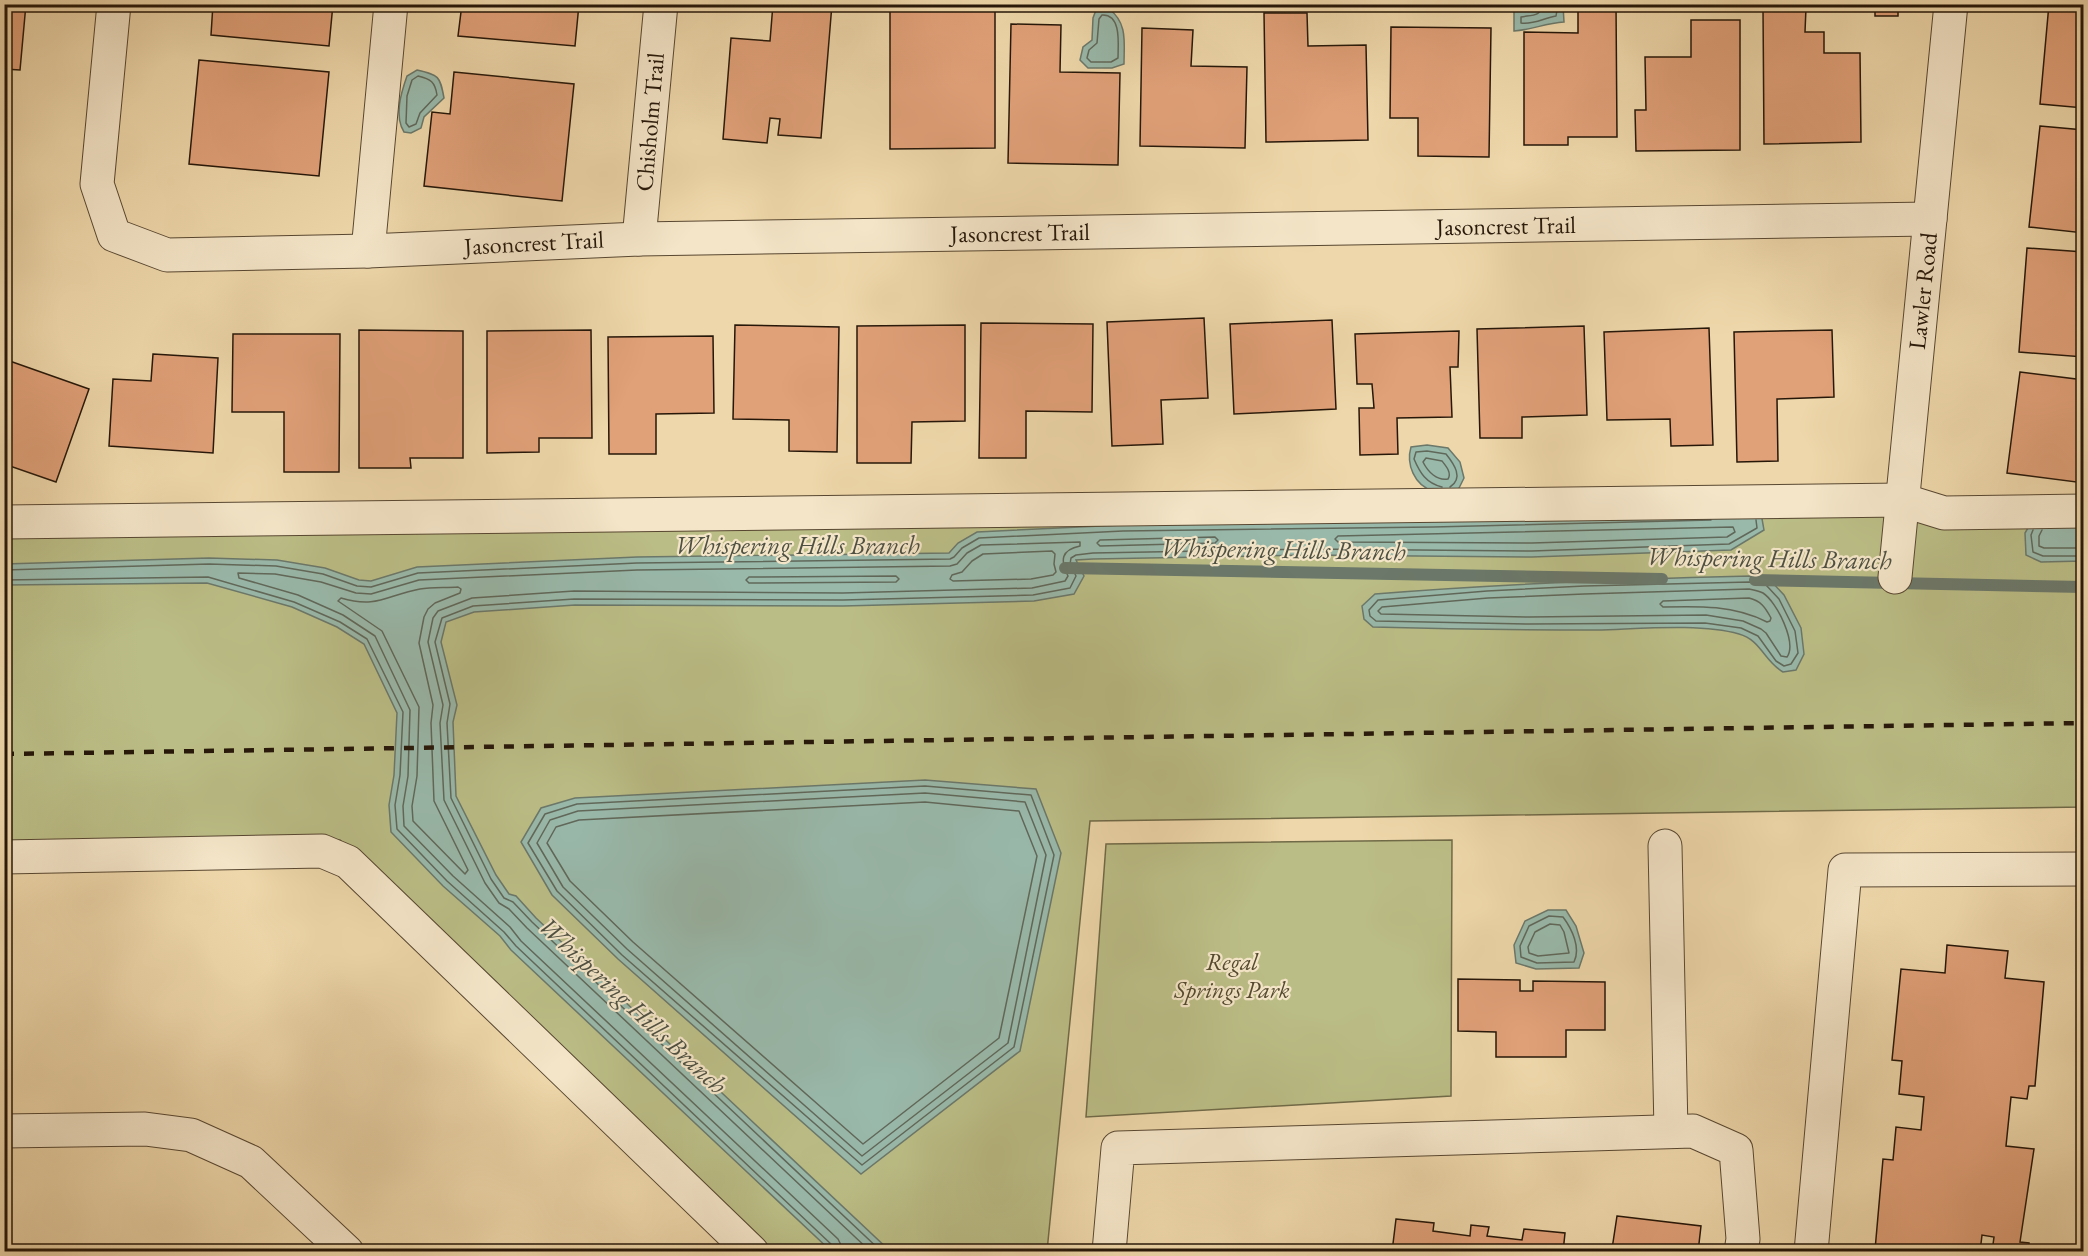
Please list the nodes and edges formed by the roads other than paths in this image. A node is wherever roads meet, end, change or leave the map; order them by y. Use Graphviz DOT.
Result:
graph roads {
  1 [pos="114,4"];
  2 [pos="391,4"];
  3 [pos="660,4"];
  4 [pos="1951,4"];
  5 [pos="1930,219"];
  6 [pos="639,238"];
  7 [pos="368,250"];
  8 [pos="1902,500"];
  9 [pos="2084,511"];
  10 [pos="4,522"];
  11 [pos="1895,577"];
  12 [pos="1665,846"];
  13 [pos="4,857"];
  14 [pos="2084,869"];
  15 [pos="4,1131"];
  16 [pos="1671,1131"];
  17 [pos="347,1251"];
  18 [pos="752,1251"];
  19 [pos="1109,1251"];
  20 [pos="1741,1251"];
  21 [pos="1811,1251"];
  1 -- 7 [label="street, Jasoncrest Trail"];
  2 -- 7 [label="street"];
  3 -- 6 [label="street, Chisholm Trail"];
  4 -- 5 [label="street, Lawler Road"];
  5 -- 6 [label="street, Jasoncrest Trail"];
  5 -- 8 [label="street, Lawler Road"];
  6 -- 7 [label="street, Jasoncrest Trail"];
  8 -- 9 [label="street"];
  8 -- 10 [label="street"];
  8 -- 11 [label="street, Lawler Road"];
  12 -- 16 [label="street"];
  13 -- 18 [label="street"];
  14 -- 21 [label="street"];
  15 -- 17 [label="street"];
  16 -- 19 [label="street"];
  16 -- 20 [label="street"];
}
